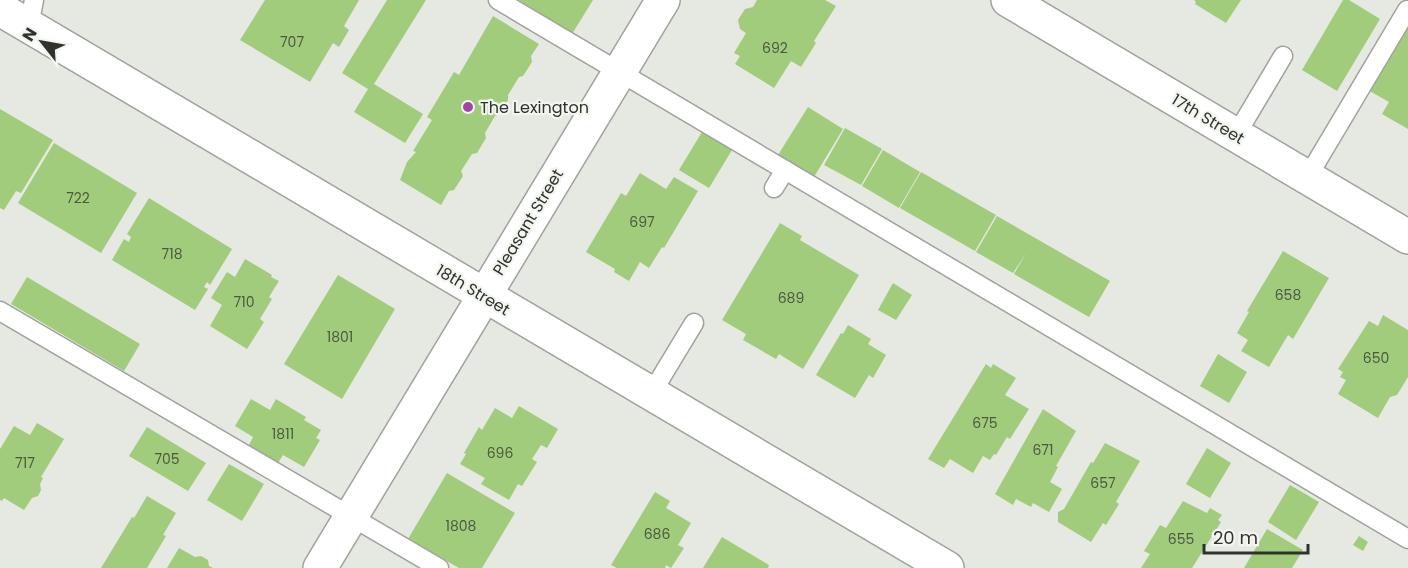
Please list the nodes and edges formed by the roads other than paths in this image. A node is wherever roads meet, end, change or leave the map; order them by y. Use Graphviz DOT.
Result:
graph roads {
  1 [pos="498,0"];
  2 [pos="663,0"];
  3 [pos="1008,0"];
  4 [pos="0,9"];
  5 [pos="1407,10"];
  6 [pos="31,13"];
  7 [pos="1283,56"];
  8 [pos="619,72"];
  9 [pos="1236,135"];
  10 [pos="785,170"];
  11 [pos="1307,178"];
  12 [pos="774,188"];
  13 [pos="1407,233"];
  14 [pos="483,296"];
  15 [pos="0,311"];
  16 [pos="694,323"];
  17 [pos="651,394"];
  18 [pos="350,517"];
  19 [pos="1408,539"];
  20 [pos="320,568"];
  21 [pos="439,568"];
  22 [pos="947,568"];
  1 -- 8 [label="lane"];
  2 -- 8 [label="street, Pleasant Street"];
  3 -- 9 [label="street, 17th Street"];
  4 -- 6 [label="street, 18th Street"];
  5 -- 11 [label="lane"];
  6 -- 14 [label="street, 18th Street"];
  7 -- 9 [label="lane"];
  8 -- 10 [label="lane"];
  8 -- 14 [label="street, Pleasant Street"];
  9 -- 11 [label="street, 17th Street"];
  10 -- 12 [label="lane"];
  10 -- 19 [label="lane"];
  11 -- 13 [label="street, 17th Street"];
  14 -- 17 [label="street, 18th Street"];
  14 -- 18 [label="street, Pleasant Street"];
  15 -- 18 [label="lane"];
  16 -- 17 [label="lane"];
  17 -- 22 [label="street, 18th Street"];
  18 -- 20 [label="street, Pleasant Street"];
  18 -- 21 [label="lane"];
}
